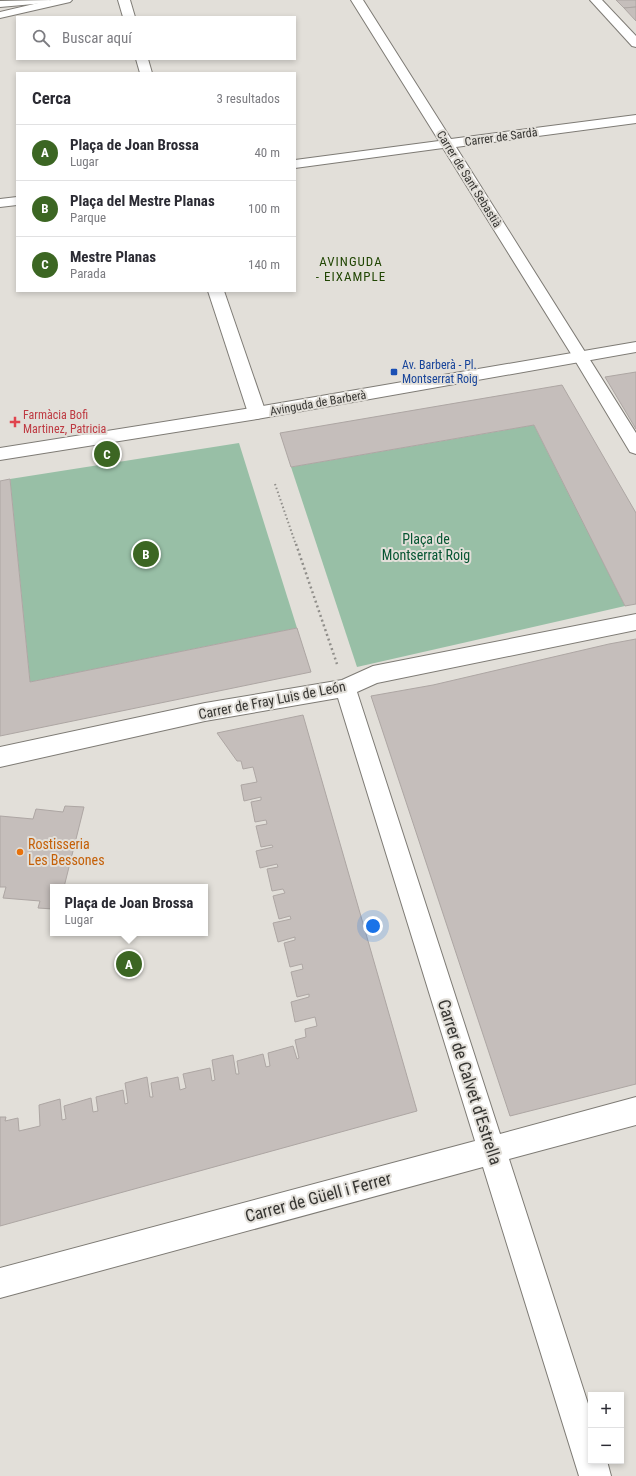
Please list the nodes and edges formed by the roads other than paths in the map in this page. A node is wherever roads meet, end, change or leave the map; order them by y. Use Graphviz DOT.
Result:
graph roads {
  1 [pos="45,0"];
  2 [pos="66,0"];
  3 [pos="124,0"];
  4 [pos="357,0"];
  5 [pos="596,0"];
  6 [pos="0,4"];
  7 [pos="0,15"];
  8 [pos="129,16"];
  9 [pos="636,43"];
  10 [pos="142,60"];
  11 [pos="146,72"];
  12 [pos="636,119"];
  13 [pos="447,145"];
  14 [pos="296,164"];
  15 [pos="16,201"];
  16 [pos="0,203"];
  17 [pos="216,292"];
  18 [pos="636,348"];
  19 [pos="581,357"];
  20 [pos="257,413"];
  21 [pos="636,448"];
  22 [pos="0,454"];
  23 [pos="636,622"];
  24 [pos="345,688"];
  25 [pos="0,757"];
  26 [pos="636,1111"];
  27 [pos="492,1150"];
  28 [pos="0,1283"];
  29 [pos="595,1476"];
  1 -- 6 [label="street"];
  2 -- 7 [label="street"];
  3 -- 8 [label="street"];
  4 -- 13 [label="street, Carrer de Sant Sebastià"];
  5 -- 9 [label="street"];
  10 -- 11 [label="street"];
  12 -- 13 [label="street, Carrer de Sardà"];
  13 -- 14 [label="street, Carrer de Sardà"];
  13 -- 19 [label="street, Carrer de Sant Sebastià"];
  15 -- 16 [label="street"];
  17 -- 20 [label="street"];
  18 -- 19 [label="street, Avinguda de Barberà"];
  19 -- 20 [label="street, Avinguda de Barberà"];
  19 -- 21 [label="street, Carrer de Sant Sebastià"];
  20 -- 22 [label="street, Avinguda de Barberà"];
  23 -- 24 [label="street, Carrer de Fray Luis de León"];
  24 -- 25 [label="street, Carrer de Fray Luis de León"];
  24 -- 27 [label="street, Carrer de Calvet d'Estrella"];
  26 -- 27 [label="street, Carrer de Güell i Ferrer"];
  27 -- 28 [label="street, Carrer de Güell i Ferrer"];
  27 -- 29 [label="street, Carrer de Calvet d'Estrella"];
}
